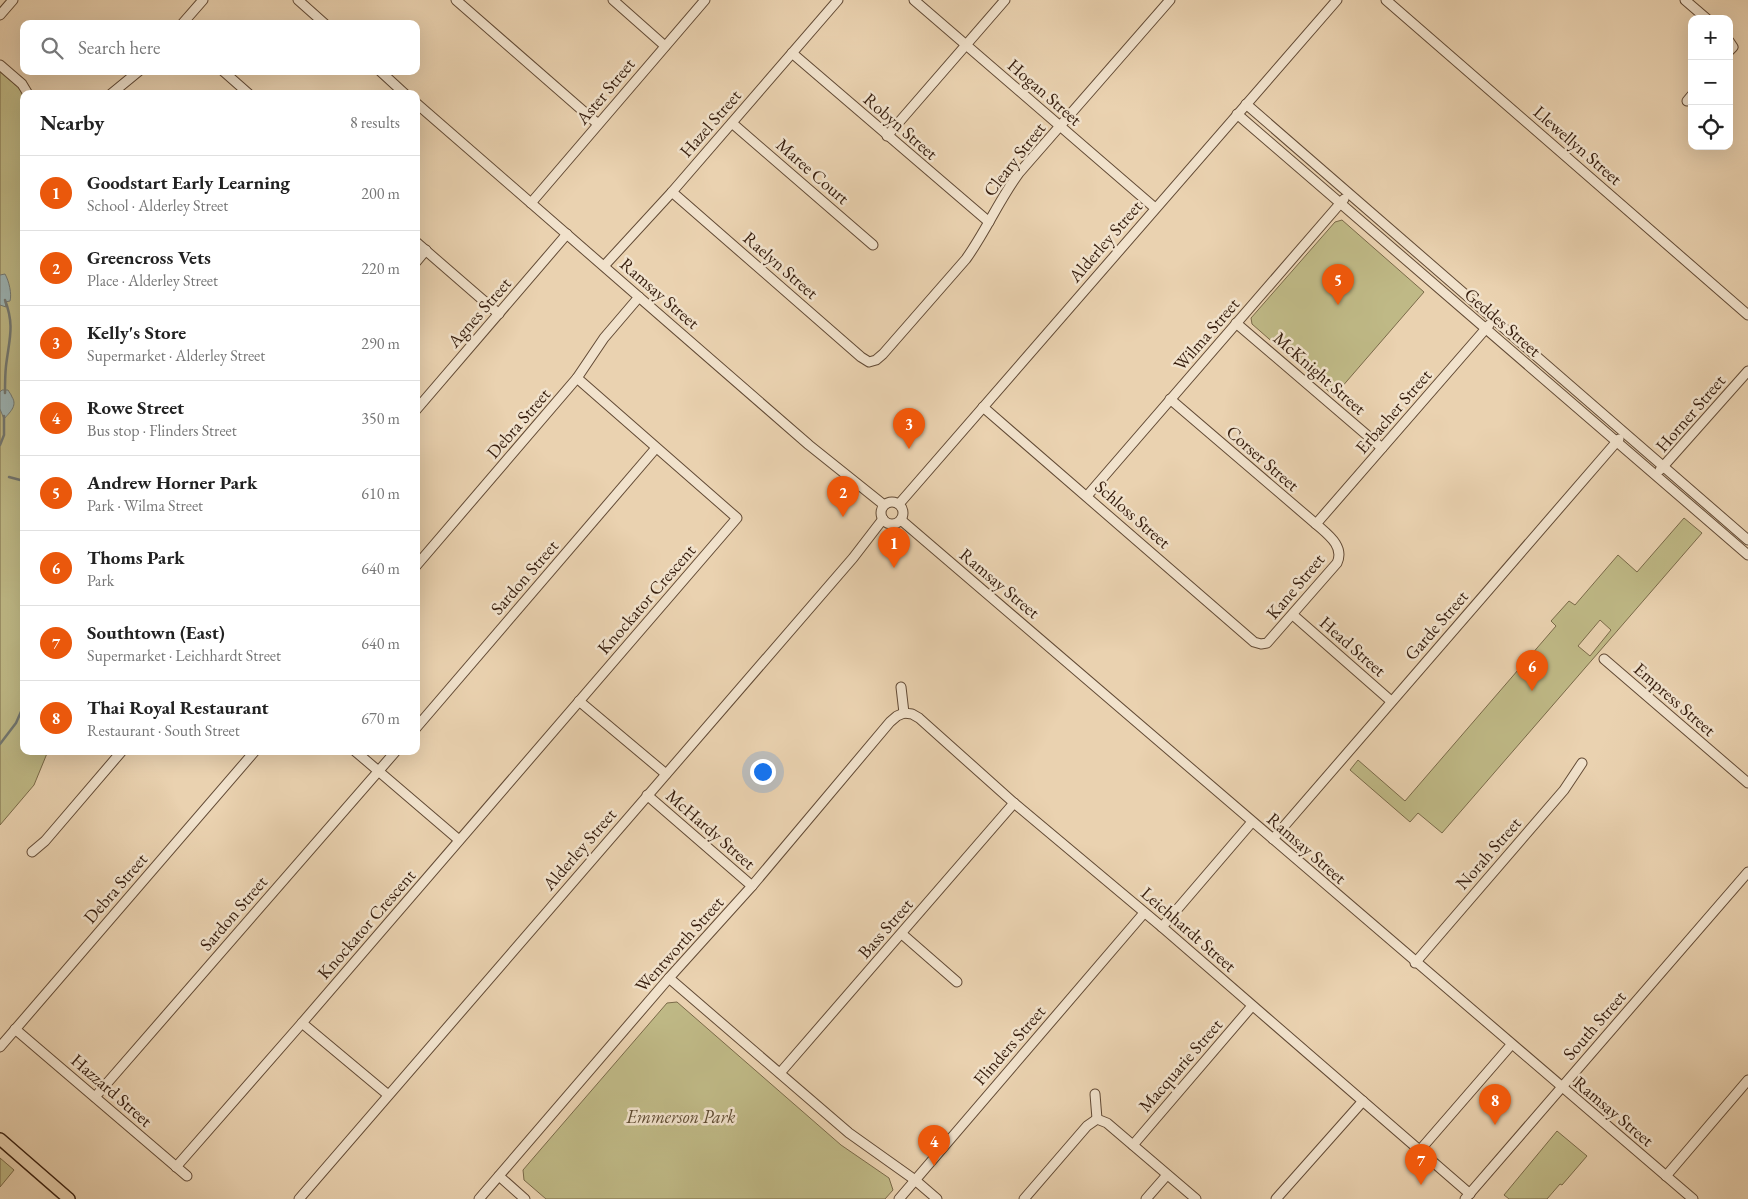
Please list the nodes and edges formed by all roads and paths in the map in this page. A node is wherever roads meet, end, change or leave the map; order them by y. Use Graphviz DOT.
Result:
graph roads {
  1 [pos="13,0"];
  2 [pos="203,0"];
  3 [pos="298,0"];
  4 [pos="456,0"];
  5 [pos="613,0"];
  6 [pos="705,0"];
  7 [pos="838,0"];
  8 [pos="914,0"];
  9 [pos="1005,0"];
  10 [pos="1170,0"];
  11 [pos="1337,0"];
  12 [pos="1386,0"];
  13 [pos="1686,0"];
  14 [pos="0,15"];
  15 [pos="1703,15"];
  16 [pos="186,20"];
  17 [pos="320,20"];
  18 [pos="966,45"];
  19 [pos="665,46"];
  20 [pos="792,53"];
  21 [pos="0,65"];
  22 [pos="134,75"];
  23 [pos="228,75"];
  24 [pos="384,75"];
  25 [pos="26,90"];
  26 [pos="116,90"];
  27 [pos="244,90"];
  28 [pos="401,90"];
  29 [pos="1246,104"];
  30 [pos="420,106"];
  31 [pos="1237,114"];
  32 [pos="732,122"];
  33 [pos="598,124"];
  34 [pos="1060,126"];
  35 [pos="887,136"];
  36 [pos="672,192"];
  37 [pos="1349,193"];
  38 [pos="1340,203"];
  39 [pos="532,204"];
  40 [pos="1156,208"];
  41 [pos="989,222"];
  42 [pos="567,234"];
  43 [pos="420,245"];
  44 [pos="873,245"];
  45 [pos="426,250"];
  46 [pos="420,257"];
  47 [pos="604,266"];
  48 [pos="639,297"];
  49 [pos="499,314"];
  50 [pos="1748,315"];
  51 [pos="1494,320"];
  52 [pos="1236,323"];
  53 [pos="1486,329"];
  54 [pos="869,362"];
  55 [pos="1748,371"];
  56 [pos="577,378"];
  57 [pos="1170,399"];
  58 [pos="420,405"];
  59 [pos="983,407"];
  60 [pos="1624,432"];
  61 [pos="1617,442"];
  62 [pos="656,448"];
  63 [pos="1382,448"];
  64 [pos="1664,467"];
  65 [pos="1656,476"];
  66 [pos="1087,496"];
  67 [pos="899,504"];
  68 [pos="884,505"];
  69 [pos="748,516"];
  70 [pos="737,518"];
  71 [pos="883,520"];
  72 [pos="901,520"];
  73 [pos="1316,524"];
  74 [pos="1748,540"];
  75 [pos="1335,542"];
  76 [pos="1748,555"];
  77 [pos="420,561"];
  78 [pos="1293,615"];
  79 [pos="1261,644"];
  80 [pos="1604,659"];
  81 [pos="901,687"];
  82 [pos="579,701"];
  83 [pos="1391,701"];
  84 [pos="904,714"];
  85 [pos="420,723"];
  86 [pos="119,755"];
  87 [pos="252,755"];
  88 [pos="360,755"];
  89 [pos="393,755"];
  90 [pos="1582,762"];
  91 [pos="379,771"];
  92 [pos="666,774"];
  93 [pos="1748,783"];
  94 [pos="647,796"];
  95 [pos="1014,802"];
  96 [pos="1252,822"];
  97 [pos="1272,839"];
  98 [pos="459,840"];
  99 [pos="32,852"];
  100 [pos="1748,872"];
  101 [pos="752,886"];
  102 [pos="1144,913"];
  103 [pos="1162,927"];
  104 [pos="902,934"];
  105 [pos="1415,963"];
  106 [pos="669,978"];
  107 [pos="957,982"];
  108 [pos="1252,1006"];
  109 [pos="302,1023"];
  110 [pos="15,1029"];
  111 [pos="1511,1045"];
  112 [pos="0,1047"];
  113 [pos="780,1073"];
  114 [pos="1748,1080"];
  115 [pos="1562,1087"];
  116 [pos="387,1094"];
  117 [pos="1095,1094"];
  118 [pos="95,1097"];
  119 [pos="1363,1101"];
  120 [pos="1097,1119"];
  121 [pos="0,1139"];
  122 [pos="1133,1145"];
  123 [pos="1420,1150"];
  124 [pos="176,1167"];
  125 [pos="1167,1174"];
  126 [pos="186,1176"];
  127 [pos="499,1176"];
  128 [pos="1666,1176"];
  129 [pos="915,1180"];
  130 [pos="1468,1196"];
  131 [pos="69,1199"];
  132 [pos="299,1199"];
  133 [pos="479,1199"];
  134 [pos="525,1199"];
  135 [pos="899,1199"];
  136 [pos="937,1199"];
  137 [pos="1024,1199"];
  138 [pos="1146,1199"];
  139 [pos="1196,1199"];
  140 [pos="1276,1199"];
  141 [pos="1693,1199"];
  1 -- 14 [label="street"];
  2 -- 16 [label="street"];
  3 -- 17 [label="street"];
  4 -- 33 [label="street"];
  5 -- 19 [label="street"];
  6 -- 19 [label="street, Aster Street"];
  7 -- 20 [label="street, Hazel Street"];
  8 -- 18 [label="street, Hogan Street"];
  9 -- 18 [label="street"];
  10 -- 34 [label="street, Cleary Street"];
  11 -- 29 [label="street, Alderley Street"];
  12 -- 50 [label="street, Llewellyn Street"];
  13 -- 15 [label="street"];
  18 -- 34 [label="street, Hogan Street"];
  18 -- 35 [label="street"];
  19 -- 33 [label="street, Aster Street"];
  20 -- 32 [label="street, Hazel Street"];
  20 -- 35 [label="street, Robyn Street"];
  21 -- 25 [label="street"];
  22 -- 26 [label="street"];
  23 -- 27 [label="street"];
  24 -- 28 [label="street"];
  29 -- 31 [label="street, Alderley Street"];
  29 -- 37 [label="street, Geddes Street"];
  30 -- 39 [label="street, Ramsay Street"];
  31 -- 38 [label="street, Geddes Street"];
  31 -- 40 [label="street, Alderley Street"];
  32 -- 36 [label="street, Hazel Street"];
  32 -- 44 [label="street, Maree Court"];
  33 -- 39 [label="street, Aster Street"];
  34 -- 40 [label="street, Hogan Street"];
  34 -- 41 [label="street, Cleary Street"];
  35 -- 41 [label="street, Robyn Street"];
  36 -- 47 [label="street, Hazel Street"];
  36 -- 54 [label="street, Raelyn Street"];
  37 -- 38 [label="street, Wilma Street"];
  37 -- 51 [label="street, Geddes Street"];
  38 -- 52 [label="street, Wilma Street"];
  38 -- 53 [label="street, Geddes Street"];
  39 -- 42 [label="street, Ramsay Street"];
  40 -- 59 [label="street, Alderley Street"];
  41 -- 54 [label="street, Cleary Street"];
  42 -- 47 [label="street, Ramsay Street"];
  42 -- 49 [label="street, Agnes Street"];
  43 -- 45 [label="street"];
  45 -- 46 [label="street"];
  45 -- 49 [label="street"];
  47 -- 48 [label="street, Ramsay Street"];
  48 -- 56 [label="street, Debra Street"];
  48 -- 68 [label="street, Ramsay Street"];
  49 -- 58 [label="street, Agnes Street"];
  51 -- 53 [label="street, Erbacher Street"];
  51 -- 60 [label="street, Geddes Street"];
  52 -- 57 [label="street, Wilma Street"];
  52 -- 63 [label="street, McKnight Street"];
  53 -- 61 [label="street, Geddes Street"];
  53 -- 63 [label="street, Erbacher Street"];
  55 -- 64 [label="street, Horner Street"];
  56 -- 62 [label="street"];
  56 -- 77 [label="street, Debra Street"];
  57 -- 66 [label="street, Wilma Street"];
  57 -- 73 [label="street, Corser Street"];
  59 -- 66 [label="street, Schloss Street"];
  59 -- 67 [label="street, Alderley Street"];
  60 -- 61 [label="street, Garde Street"];
  60 -- 64 [label="street, Geddes Street"];
  61 -- 65 [label="street, Geddes Street"];
  61 -- 83 [label="street, Garde Street"];
  62 -- 70 [label="street"];
  62 -- 85 [label="street, Sardon Street"];
  63 -- 73 [label="street, Erbacher Street"];
  64 -- 65 [label="street, Horner Street"];
  64 -- 74 [label="street, Geddes Street"];
  65 -- 76 [label="street, Geddes Street"];
  66 -- 79 [label="street, Schloss Street"];
  67 -- 68 [label="street"];
  67 -- 72 [label="street"];
  68 -- 71 [label="street"];
  69 -- 70 [label="street"];
  70 -- 82 [label="street, Knockator Crescent"];
  71 -- 72 [label="street"];
  71 -- 92 [label="street, Alderley Street"];
  72 -- 96 [label="street, Ramsay Street"];
  73 -- 75 [label="street, Corser Street"];
  75 -- 78 [label="street, Kane Street"];
  78 -- 79 [label="street, Kane Street"];
  78 -- 83 [label="street, Head Street"];
  80 -- 93 [label="street, Empress Street"];
  81 -- 84 [label="street"];
  82 -- 92 [label="street"];
  82 -- 98 [label="street, Knockator Crescent"];
  83 -- 97 [label="street, Garde Street"];
  84 -- 95 [label="street, Leichhardt Street"];
  84 -- 101 [label="street, Wentworth Street"];
  86 -- 99 [label="street"];
  87 -- 110 [label="street, Debra Street"];
  88 -- 91 [label="street"];
  89 -- 91 [label="street, Sardon Street"];
  90 -- 105 [label="street, Norah Street"];
  91 -- 98 [label="street"];
  91 -- 118 [label="street, Sardon Street"];
  92 -- 94 [label="street, Alderley Street"];
  94 -- 101 [label="street, McHardy Street"];
  94 -- 116 [label="street, Alderley Street"];
  95 -- 102 [label="street, Leichhardt Street"];
  95 -- 104 [label="street, Bass Street"];
  96 -- 97 [label="street, Ramsay Street"];
  96 -- 103 [label="street"];
  97 -- 105 [label="street, Ramsay Street"];
  98 -- 109 [label="street, Knockator Crescent"];
  100 -- 115 [label="street, South Street"];
  101 -- 106 [label="street, Wentworth Street"];
  102 -- 103 [label="street, Leichhardt Street"];
  102 -- 129 [label="street, Flinders Street"];
  103 -- 108 [label="street, Leichhardt Street"];
  104 -- 107 [label="street"];
  104 -- 113 [label="street, Bass Street"];
  105 -- 111 [label="street, Ramsay Street"];
  106 -- 113 [label="street"];
  106 -- 127 [label="street, Wentworth Street"];
  108 -- 119 [label="street, Leichhardt Street"];
  108 -- 122 [label="street, Macquarie Street"];
  109 -- 116 [label="street"];
  109 -- 124 [label="street, Knockator Crescent"];
  110 -- 112 [label="street, Debra Street"];
  110 -- 118 [label="street, Hazzard Street"];
  111 -- 115 [label="street, Ramsay Street"];
  111 -- 123 [label="street"];
  113 -- 129 [label="street"];
  114 -- 128 [label="street"];
  115 -- 128 [label="street, Ramsay Street"];
  115 -- 130 [label="street, South Street"];
  116 -- 132 [label="street, Alderley Street"];
  117 -- 120 [label="street"];
  118 -- 124 [label="street, Hazzard Street"];
  119 -- 123 [label="street, Leichhardt Street"];
  119 -- 140 [label="street"];
  120 -- 122 [label="street"];
  120 -- 137 [label="street"];
  121 -- 131 [label="main road"];
  122 -- 125 [label="street"];
  123 -- 130 [label="street, Leichhardt Street"];
  124 -- 126 [label="street, Hazzard Street"];
  125 -- 138 [label="street"];
  125 -- 139 [label="street"];
  127 -- 133 [label="street, Wentworth Street"];
  127 -- 134 [label="street"];
  128 -- 141 [label="street, Ramsay Street"];
  129 -- 135 [label="street, Flinders Street"];
  129 -- 136 [label="street"];
}
